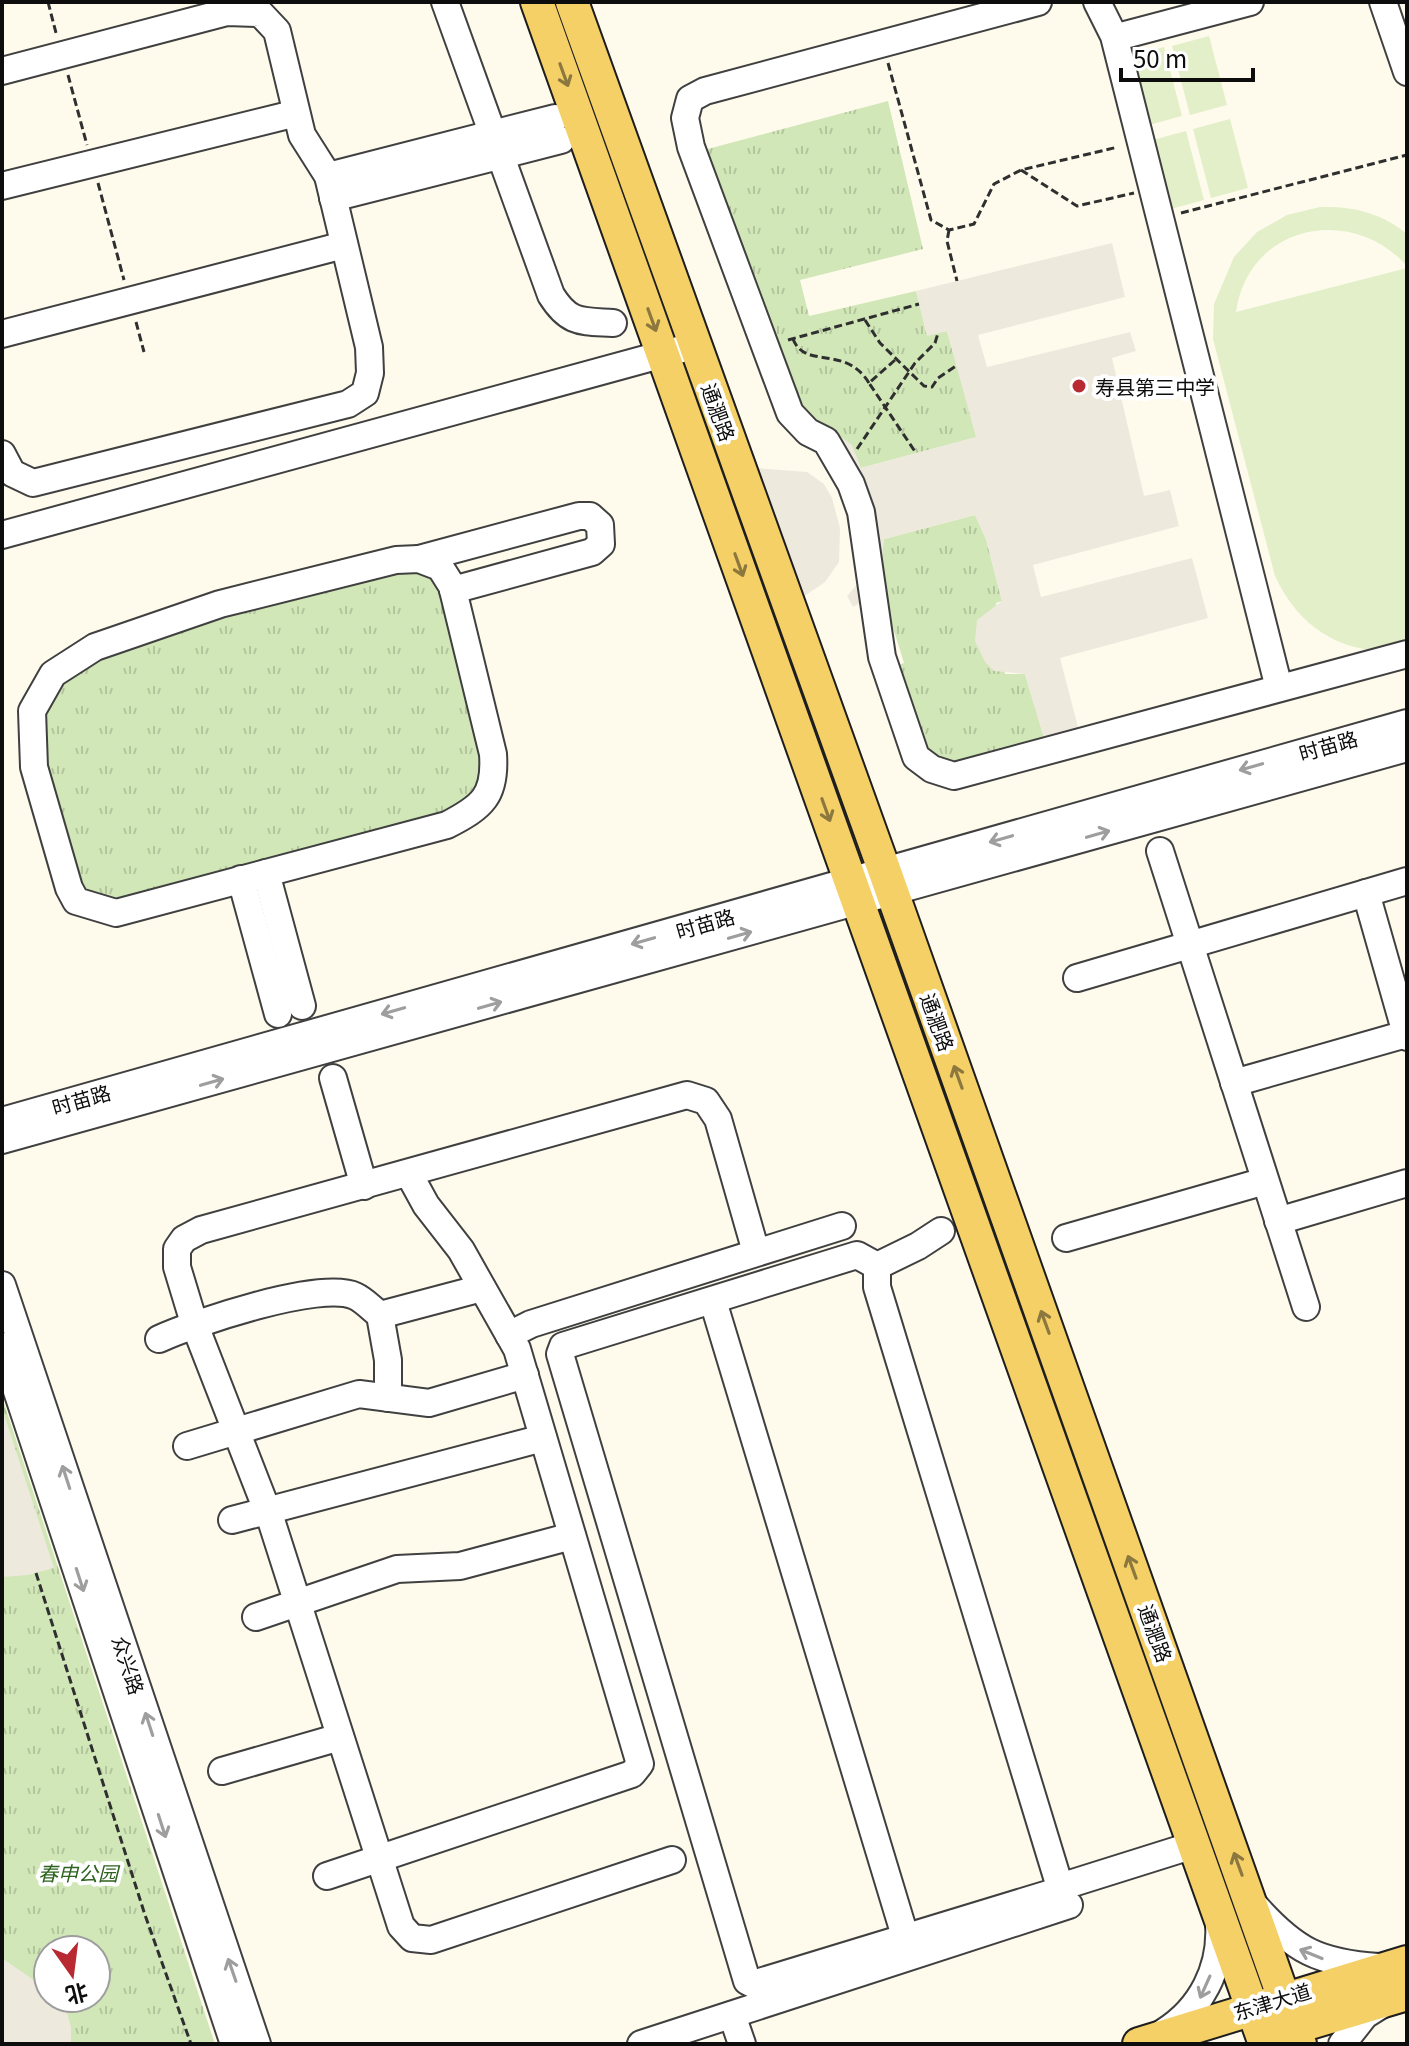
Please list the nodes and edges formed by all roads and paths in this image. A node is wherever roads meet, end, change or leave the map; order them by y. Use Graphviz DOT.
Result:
graph roads {
  1 [pos="445,2"];
  2 [pos="537,2"];
  3 [pos="572,2"];
  4 [pos="1038,2"];
  5 [pos="1097,2"];
  6 [pos="1250,2"];
  7 [pos="1383,2"];
  8 [pos="1121,36"];
  9 [pos="882,44"];
  10 [pos="2,71"];
  11 [pos="1407,72"];
  12 [pos="293,114"];
  13 [pos="558,129"];
  14 [pos="1141,141"];
  15 [pos="1407,155"];
  16 [pos="1021,170"];
  17 [pos="2,186"];
  18 [pos="330,187"];
  19 [pos="1154,188"];
  20 [pos="1162,218"];
  21 [pos="949,230"];
  22 [pos="344,245"];
  23 [pos="957,281"];
  24 [pos="919,304"];
  25 [pos="865,320"];
  26 [pos="613,323"];
  27 [pos="938,333"];
  28 [pos="2,334"];
  29 [pos="793,339"];
  30 [pos="695,345"];
  31 [pos="766,346"];
  32 [pos="665,354"];
  33 [pos="896,359"];
  34 [pos="956,366"];
  35 [pos="910,370"];
  36 [pos="869,383"];
  37 [pos="887,405"];
  38 [pos="855,452"];
  39 [pos="916,453"];
  40 [pos="5,469"];
  41 [pos="2,535"];
  42 [pos="419,559"];
  43 [pos="453,590"];
  44 [pos="1407,654"];
  45 [pos="1279,688"];
  46 [pos="1407,723"];
  47 [pos="1407,748"];
  48 [pos="1160,851"];
  49 [pos="254,876"];
  50 [pos="1407,881"];
  51 [pos="888,882"];
  52 [pos="856,892"];
  53 [pos="1366,893"];
  54 [pos="1077,978"];
  55 [pos="290,1010"];
  56 [pos="1406,1035"];
  57 [pos="333,1078"];
  58 [pos="1234,1083"];
  59 [pos="2,1121"];
  60 [pos="2,1140"];
  61 [pos="409,1174"];
  62 [pos="1265,1181"];
  63 [pos="1407,1183"];
  64 [pos="364,1186"];
  65 [pos="1278,1221"];
  66 [pos="842,1226"];
  67 [pos="941,1231"];
  68 [pos="1066,1238"];
  69 [pos="756,1252"];
  70 [pos="877,1266"];
  71 [pos="2,1285"];
  72 [pos="482,1288"];
  73 [pos="713,1301"];
  74 [pos="1306,1307"];
  75 [pos="380,1315"];
  76 [pos="194,1323"];
  77 [pos="509,1335"];
  78 [pos="159,1339"];
  79 [pos="2,1346"];
  80 [pos="525,1375"];
  81 [pos="388,1398"];
  82 [pos="543,1438"];
  83 [pos="187,1446"];
  84 [pos="232,1520"];
  85 [pos="572,1536"];
  86 [pos="36,1573"];
  87 [pos="297,1600"];
  88 [pos="256,1617"];
  89 [pos="340,1737"];
  90 [pos="222,1771"];
  91 [pos="1181,1849"];
  92 [pos="379,1858"];
  93 [pos="672,1860"];
  94 [pos="327,1876"];
  95 [pos="1064,1896"];
  96 [pos="1252,1903"];
  97 [pos="1218,1912"];
  98 [pos="905,1936"];
  99 [pos="1397,1965"];
  100 [pos="1285,1997"];
  101 [pos="1398,1997"];
  102 [pos="1252,2006"];
  103 [pos="732,2015"];
  104 [pos="1297,2036"];
  105 [pos="1145,2042"];
  106 [pos="1256,2042"];
  107 [pos="191,2044"];
  108 [pos="234,2044"];
  109 [pos="257,2044"];
  110 [pos="641,2044"];
  111 [pos="742,2044"];
  112 [pos="1342,2044"];
  1 -- 26 [label="street"];
  2 -- 32 [label="main road, 通淝路, one-way"];
  3 -- 30 [label="main road, 通淝路"];
  4 -- 9 [label="street"];
  5 -- 14 [label="street"];
  6 -- 8 [label="street"];
  7 -- 11 [label="street"];
  9 -- 21 [label="path"];
  9 -- 31 [label="street"];
  10 -- 18 [label="street"];
  12 -- 17 [label="street"];
  13 -- 18 [label="street"];
  14 -- 16 [label="path"];
  14 -- 19 [label="street"];
  15 -- 20 [label="path"];
  16 -- 19 [label="path"];
  16 -- 21 [label="path"];
  18 -- 22 [label="street"];
  19 -- 20 [label="street"];
  20 -- 45 [label="street"];
  21 -- 23 [label="path"];
  22 -- 28 [label="street"];
  22 -- 40 [label="street"];
  24 -- 25 [label="path"];
  25 -- 29 [label="path"];
  25 -- 33 [label="path"];
  27 -- 35 [label="path"];
  29 -- 31 [label="path"];
  29 -- 36 [label="path"];
  30 -- 32 [label="street"];
  30 -- 51 [label="main road, 通淝路"];
  31 -- 45 [label="street"];
  32 -- 41 [label="street"];
  32 -- 52 [label="main road, 通淝路, one-way"];
  33 -- 35 [label="path"];
  33 -- 36 [label="path"];
  34 -- 35 [label="path"];
  35 -- 37 [label="path"];
  36 -- 37 [label="path"];
  37 -- 38 [label="path"];
  37 -- 39 [label="path"];
  42 -- 43 [label="street"];
  42 -- 43 [label="street"];
  42 -- 49 [label="street"];
  43 -- 49 [label="street"];
  44 -- 45 [label="street"];
  46 -- 51 [label="street, 时苗路, one-way"];
  51 -- 47 [label="street, 时苗路, one-way"];
  48 -- 58 [label="street"];
  49 -- 55 [label="street"];
  50 -- 53 [label="street"];
  51 -- 52 [label="street, 时苗路"];
  96 -- 51 [label="main road, 通淝路, one-way"];
  52 -- 59 [label="street, 时苗路, one-way"];
  60 -- 52 [label="street, 时苗路, one-way"];
  52 -- 97 [label="main road, 通淝路"];
  53 -- 54 [label="street"];
  53 -- 56 [label="street"];
  56 -- 58 [label="street"];
  57 -- 64 [label="street"];
  58 -- 62 [label="street"];
  61 -- 64 [label="street"];
  61 -- 69 [label="street"];
  61 -- 72 [label="street"];
  62 -- 65 [label="street"];
  62 -- 68 [label="street"];
  63 -- 65 [label="street"];
  64 -- 76 [label="street"];
  65 -- 74 [label="street"];
  66 -- 69 [label="street"];
  67 -- 70 [label="street"];
  69 -- 77 [label="street"];
  70 -- 95 [label="street"];
  70 -- 95 [label="street"];
  109 -- 71 [label="street, 众兴路, one-way"];
  72 -- 75 [label="street"];
  72 -- 77 [label="street"];
  73 -- 98 [label="street"];
  75 -- 76 [label="street"];
  75 -- 81 [label="street"];
  76 -- 78 [label="street"];
  76 -- 87 [label="street"];
  77 -- 80 [label="street"];
  79 -- 108 [label="street, 众兴路, one-way"];
  80 -- 81 [label="street"];
  80 -- 82 [label="street"];
  81 -- 83 [label="street"];
  82 -- 84 [label="street"];
  82 -- 85 [label="street"];
  85 -- 87 [label="street"];
  85 -- 92 [label="street"];
  86 -- 107 [label="path"];
  87 -- 88 [label="street"];
  87 -- 89 [label="street"];
  89 -- 90 [label="street"];
  89 -- 92 [label="street"];
  91 -- 95 [label="street"];
  92 -- 93 [label="street"];
  92 -- 94 [label="street"];
  95 -- 103 [label="street"];
  99 -- 96 [label="street, one-way"];
  96 -- 100 [label="main road, 通淝路"];
  97 -- 102 [label="main road, 通淝路"];
  97 -- 105 [label="street, one-way"];
  99 -- 100 [label="main road, 东津大道"];
  100 -- 102 [label="main road, 东津大道"];
  100 -- 104 [label="main road, 通淝路"];
  101 -- 104 [label="main road, 东津大道"];
  101 -- 112 [label="street"];
  102 -- 105 [label="main road, 东津大道"];
  102 -- 106 [label="main road, 通淝路"];
  103 -- 110 [label="street"];
  103 -- 111 [label="street"];
  104 -- 106 [label="main road, 东津大道"];
}
